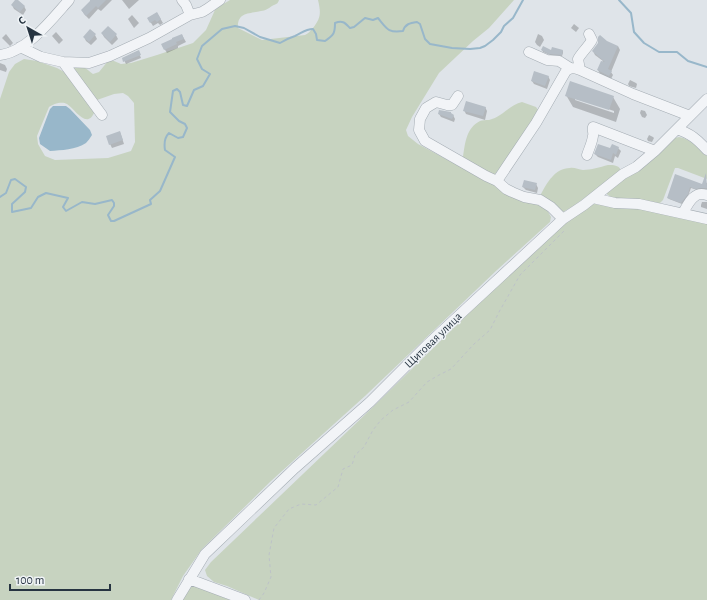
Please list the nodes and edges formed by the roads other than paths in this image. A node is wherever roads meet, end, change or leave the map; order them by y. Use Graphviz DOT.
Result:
graph roads {
  1 [pos="69,0"];
  2 [pos="182,0"];
  3 [pos="220,0"];
  4 [pos="206,5"];
  5 [pos="190,15"];
  6 [pos="589,34"];
  7 [pos="20,47"];
  8 [pos="528,52"];
  9 [pos="0,55"];
  10 [pos="63,62"];
  11 [pos="575,69"];
  12 [pos="458,96"];
  13 [pos="707,99"];
  14 [pos="102,115"];
  15 [pos="690,116"];
  16 [pos="677,130"];
  17 [pos="707,150"];
  18 [pos="655,151"];
  19 [pos="587,155"];
  20 [pos="497,181"];
  21 [pos="707,195"];
  22 [pos="593,198"];
  23 [pos="684,214"];
  24 [pos="707,219"];
  25 [pos="565,223"];
  26 [pos="189,579"];
  27 [pos="177,600"];
  28 [pos="245,600"];
  1 -- 7 [label="street"];
  2 -- 5 [label="street"];
  3 -- 4 [label="street"];
  4 -- 5 [label="street"];
  5 -- 10 [label="street"];
  6 -- 11 [label="street"];
  7 -- 9 [label="street"];
  7 -- 10 [label="street"];
  8 -- 11 [label="street"];
  10 -- 14 [label="street"];
  11 -- 15 [label="street"];
  11 -- 20 [label="street"];
  12 -- 20 [label="street"];
  13 -- 15 [label="street, Щитовая улица"];
  15 -- 16 [label="street, Щитовая улица"];
  16 -- 17 [label="street"];
  16 -- 18 [label="street, Щитовая улица"];
  18 -- 19 [label="street"];
  18 -- 22 [label="street, Щитовая улица"];
  20 -- 25 [label="street"];
  21 -- 23 [label="street"];
  22 -- 23 [label="street"];
  22 -- 25 [label="street, Щитовая улица"];
  23 -- 24 [label="street"];
  25 -- 26 [label="street, Щитовая улица"];
  26 -- 27 [label="street, Щитовая улица"];
  26 -- 28 [label="street"];
}
